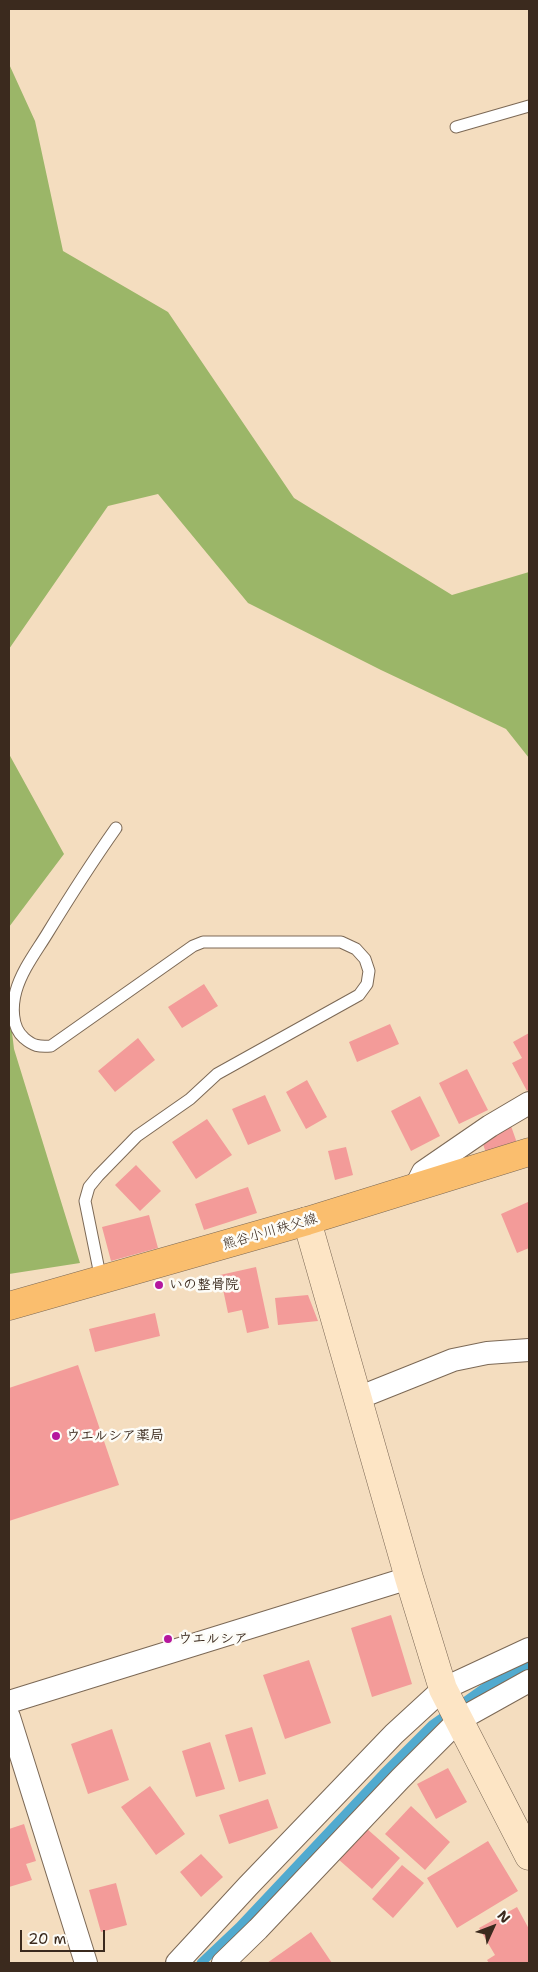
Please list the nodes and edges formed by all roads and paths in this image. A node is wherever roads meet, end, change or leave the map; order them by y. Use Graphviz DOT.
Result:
graph roads {
  1 [pos="529,106"];
  2 [pos="456,127"];
  3 [pos="116,828"];
  4 [pos="529,1104"];
  5 [pos="529,1152"];
  6 [pos="415,1188"];
  7 [pos="307,1221"];
  8 [pos="101,1280"];
  9 [pos="9,1306"];
  10 [pos="529,1350"];
  11 [pos="358,1398"];
  12 [pos="409,1578"];
  13 [pos="529,1649"];
  14 [pos="529,1682"];
  15 [pos="443,1689"];
  16 [pos="9,1702"];
  17 [pos="9,1717"];
  18 [pos="459,1720"];
  19 [pos="529,1856"];
  20 [pos="86,1963"];
  21 [pos="177,1963"];
  22 [pos="223,1963"];
  1 -- 2 [label="lane"];
  3 -- 8 [label="lane"];
  4 -- 6 [label="street"];
  5 -- 6 [label="main road, 熊谷小川秩父線"];
  6 -- 7 [label="main road, 熊谷小川秩父線"];
  7 -- 8 [label="main road, 熊谷小川秩父線"];
  7 -- 11 [label="street"];
  8 -- 9 [label="main road, 熊谷小川秩父線"];
  10 -- 11 [label="street"];
  11 -- 12 [label="street"];
  12 -- 15 [label="street"];
  12 -- 16 [label="street"];
  13 -- 15 [label="street"];
  14 -- 18 [label="street"];
  15 -- 18 [label="street"];
  15 -- 21 [label="street"];
  17 -- 20 [label="street"];
  18 -- 19 [label="street"];
  18 -- 22 [label="street"];
}
